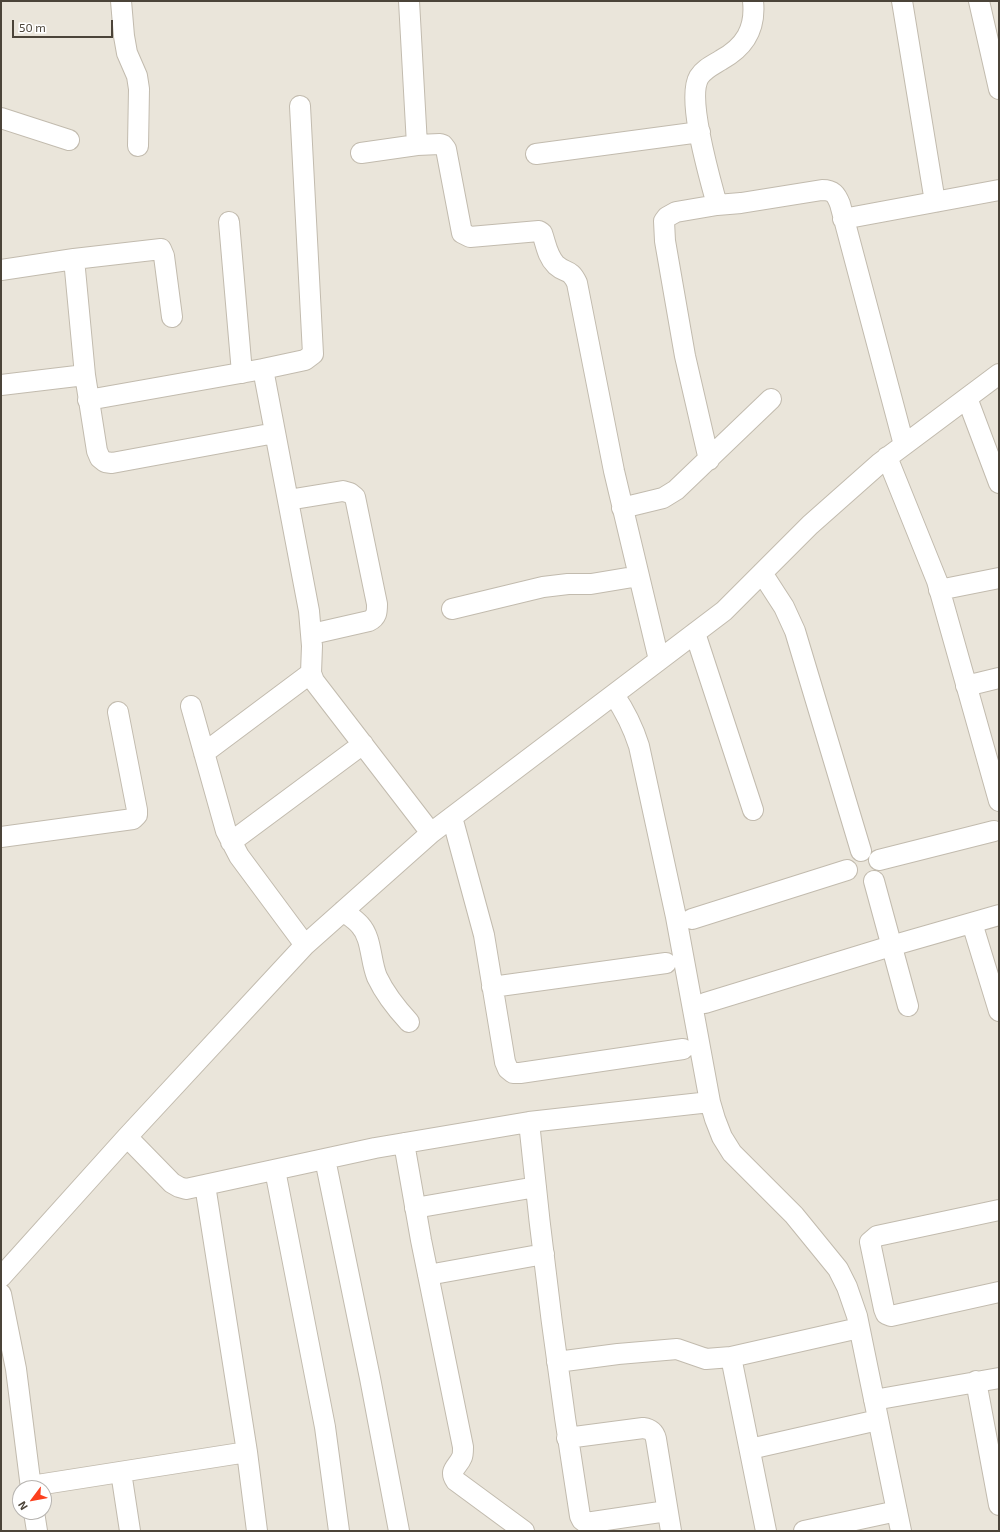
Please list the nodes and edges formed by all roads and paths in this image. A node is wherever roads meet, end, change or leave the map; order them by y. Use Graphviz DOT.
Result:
graph roads {
  1 [pos="121,1"];
  2 [pos="409,1"];
  3 [pos="754,1"];
  4 [pos="902,1"];
  5 [pos="979,1"];
  6 [pos="999,89"];
  7 [pos="300,106"];
  8 [pos="1,118"];
  9 [pos="700,132"];
  10 [pos="69,140"];
  11 [pos="417,145"];
  12 [pos="138,146"];
  13 [pos="361,153"];
  14 [pos="536,154"];
  15 [pos="999,190"];
  16 [pos="935,202"];
  17 [pos="717,205"];
  18 [pos="844,219"];
  19 [pos="229,222"];
  20 [pos="74,258"];
  21 [pos="1,270"];
  22 [pos="172,317"];
  23 [pos="263,369"];
  24 [pos="242,373"];
  25 [pos="85,374"];
  26 [pos="999,374"];
  27 [pos="1,385"];
  28 [pos="967,398"];
  29 [pos="770,399"];
  30 [pos="88,400"];
  31 [pos="275,433"];
  32 [pos="904,445"];
  33 [pos="888,457"];
  34 [pos="708,460"];
  35 [pos="999,483"];
  36 [pos="288,500"];
  37 [pos="622,508"];
  38 [pos="762,573"];
  39 [pos="639,576"];
  40 [pos="999,578"];
  41 [pos="939,590"];
  42 [pos="452,609"];
  43 [pos="695,633"];
  44 [pos="312,634"];
  45 [pos="659,660"];
  46 [pos="311,673"];
  47 [pos="999,678"];
  48 [pos="966,686"];
  49 [pos="614,695"];
  50 [pos="192,706"];
  51 [pos="118,712"];
  52 [pos="363,744"];
  53 [pos="204,753"];
  54 [pos="999,801"];
  55 [pos="753,810"];
  56 [pos="452,817"];
  57 [pos="994,831"];
  58 [pos="431,833"];
  59 [pos="1,837"];
  60 [pos="231,842"];
  61 [pos="861,851"];
  62 [pos="879,860"];
  63 [pos="848,870"];
  64 [pos="874,881"];
  65 [pos="343,911"];
  66 [pos="999,915"];
  67 [pos="692,919"];
  68 [pos="972,923"];
  69 [pos="304,945"];
  70 [pos="891,946"];
  71 [pos="666,963"];
  72 [pos="492,987"];
  73 [pos="705,1003"];
  74 [pos="908,1006"];
  75 [pos="999,1010"];
  76 [pos="409,1022"];
  77 [pos="683,1050"];
  78 [pos="710,1102"];
  79 [pos="529,1122"];
  80 [pos="127,1137"];
  81 [pos="404,1143"];
  82 [pos="325,1159"];
  83 [pos="275,1170"];
  84 [pos="204,1185"];
  85 [pos="536,1188"];
  86 [pos="415,1208"];
  87 [pos="999,1210"];
  88 [pos="544,1254"];
  89 [pos="428,1275"];
  90 [pos="1,1277"];
  91 [pos="880,1289"];
  92 [pos="999,1292"];
  93 [pos="1,1294"];
  94 [pos="850,1295"];
  95 [pos="859,1328"];
  96 [pos="732,1358"];
  97 [pos="557,1362"];
  98 [pos="999,1378"];
  99 [pos="976,1381"];
  100 [pos="874,1400"];
  101 [pos="878,1420"];
  102 [pos="567,1438"];
  103 [pos="750,1449"];
  104 [pos="247,1452"];
  105 [pos="995,1462"];
  106 [pos="121,1472"];
  107 [pos="30,1480"];
  108 [pos="52,1484"];
  109 [pos="999,1505"];
  110 [pos="667,1511"];
  111 [pos="897,1511"];
  112 [pos="35,1520"];
  113 [pos="37,1531"];
  114 [pos="130,1531"];
  115 [pos="257,1531"];
  116 [pos="339,1531"];
  117 [pos="399,1531"];
  118 [pos="524,1531"];
  119 [pos="671,1531"];
  120 [pos="766,1531"];
  121 [pos="804,1531"];
  122 [pos="901,1531"];
  1 -- 12 [label="street"];
  2 -- 11 [label="street"];
  3 -- 9 [label="street"];
  4 -- 16 [label="street"];
  5 -- 6 [label="street"];
  7 -- 23 [label="street"];
  8 -- 10 [label="street"];
  9 -- 14 [label="street"];
  9 -- 17 [label="street"];
  11 -- 13 [label="street"];
  11 -- 37 [label="street"];
  15 -- 16 [label="street"];
  16 -- 18 [label="street"];
  17 -- 18 [label="street"];
  17 -- 34 [label="street"];
  18 -- 32 [label="street"];
  19 -- 24 [label="street"];
  20 -- 21 [label="street"];
  20 -- 22 [label="street"];
  20 -- 25 [label="street"];
  23 -- 24 [label="street"];
  23 -- 31 [label="street"];
  24 -- 30 [label="street"];
  25 -- 27 [label="street"];
  25 -- 30 [label="street"];
  26 -- 28 [label="street"];
  28 -- 32 [label="street"];
  28 -- 35 [label="street"];
  29 -- 34 [label="street"];
  30 -- 31 [label="street"];
  31 -- 36 [label="street"];
  32 -- 33 [label="street"];
  33 -- 38 [label="street"];
  33 -- 41 [label="street"];
  34 -- 37 [label="street"];
  36 -- 44 [label="street"];
  36 -- 44 [label="street"];
  37 -- 39 [label="street"];
  38 -- 43 [label="street"];
  38 -- 61 [label="street"];
  39 -- 42 [label="street"];
  39 -- 45 [label="street"];
  40 -- 41 [label="street"];
  41 -- 48 [label="street"];
  43 -- 45 [label="street"];
  43 -- 55 [label="street"];
  44 -- 46 [label="street"];
  45 -- 49 [label="street"];
  46 -- 52 [label="street"];
  46 -- 53 [label="street"];
  47 -- 48 [label="street"];
  48 -- 54 [label="street"];
  49 -- 56 [label="street"];
  49 -- 78 [label="street"];
  50 -- 53 [label="street"];
  51 -- 59 [label="street"];
  52 -- 58 [label="street"];
  52 -- 60 [label="street"];
  53 -- 60 [label="street"];
  56 -- 58 [label="street"];
  56 -- 72 [label="street"];
  57 -- 62 [label="street"];
  58 -- 65 [label="street"];
  60 -- 69 [label="street"];
  61 -- 62 [label="street"];
  61 -- 63 [label="street"];
  62 -- 64 [label="street"];
  63 -- 64 [label="street"];
  63 -- 67 [label="street"];
  64 -- 70 [label="street"];
  65 -- 69 [label="street"];
  65 -- 76 [label="street"];
  66 -- 68 [label="street"];
  68 -- 70 [label="street"];
  68 -- 75 [label="street"];
  69 -- 80 [label="street"];
  70 -- 73 [label="street"];
  70 -- 74 [label="street"];
  71 -- 72 [label="street"];
  72 -- 77 [label="street"];
  78 -- 79 [label="street"];
  78 -- 94 [label="street"];
  79 -- 81 [label="street"];
  79 -- 85 [label="street"];
  80 -- 84 [label="street"];
  80 -- 90 [label="street"];
  81 -- 82 [label="street"];
  81 -- 86 [label="street"];
  82 -- 83 [label="street"];
  82 -- 117 [label="street"];
  83 -- 84 [label="street"];
  83 -- 116 [label="street"];
  84 -- 104 [label="street"];
  85 -- 86 [label="street"];
  85 -- 88 [label="street"];
  86 -- 89 [label="street"];
  87 -- 91 [label="street"];
  88 -- 89 [label="street"];
  88 -- 97 [label="street"];
  89 -- 118 [label="street"];
  91 -- 92 [label="street"];
  91 -- 94 [label="street"];
  93 -- 107 [label="street"];
  94 -- 95 [label="street"];
  95 -- 96 [label="street"];
  95 -- 100 [label="street"];
  96 -- 97 [label="street"];
  96 -- 103 [label="street"];
  97 -- 102 [label="street"];
  98 -- 99 [label="street"];
  99 -- 100 [label="street"];
  99 -- 105 [label="street"];
  100 -- 101 [label="street"];
  101 -- 103 [label="street"];
  101 -- 111 [label="street"];
  102 -- 110 [label="street"];
  102 -- 110 [label="street"];
  103 -- 120 [label="street"];
  104 -- 106 [label="street"];
  104 -- 115 [label="street"];
  105 -- 109 [label="street"];
  106 -- 108 [label="street"];
  106 -- 114 [label="street"];
  110 -- 119 [label="street"];
  111 -- 121 [label="street"];
  111 -- 122 [label="street"];
  112 -- 113 [label="street"];
}
